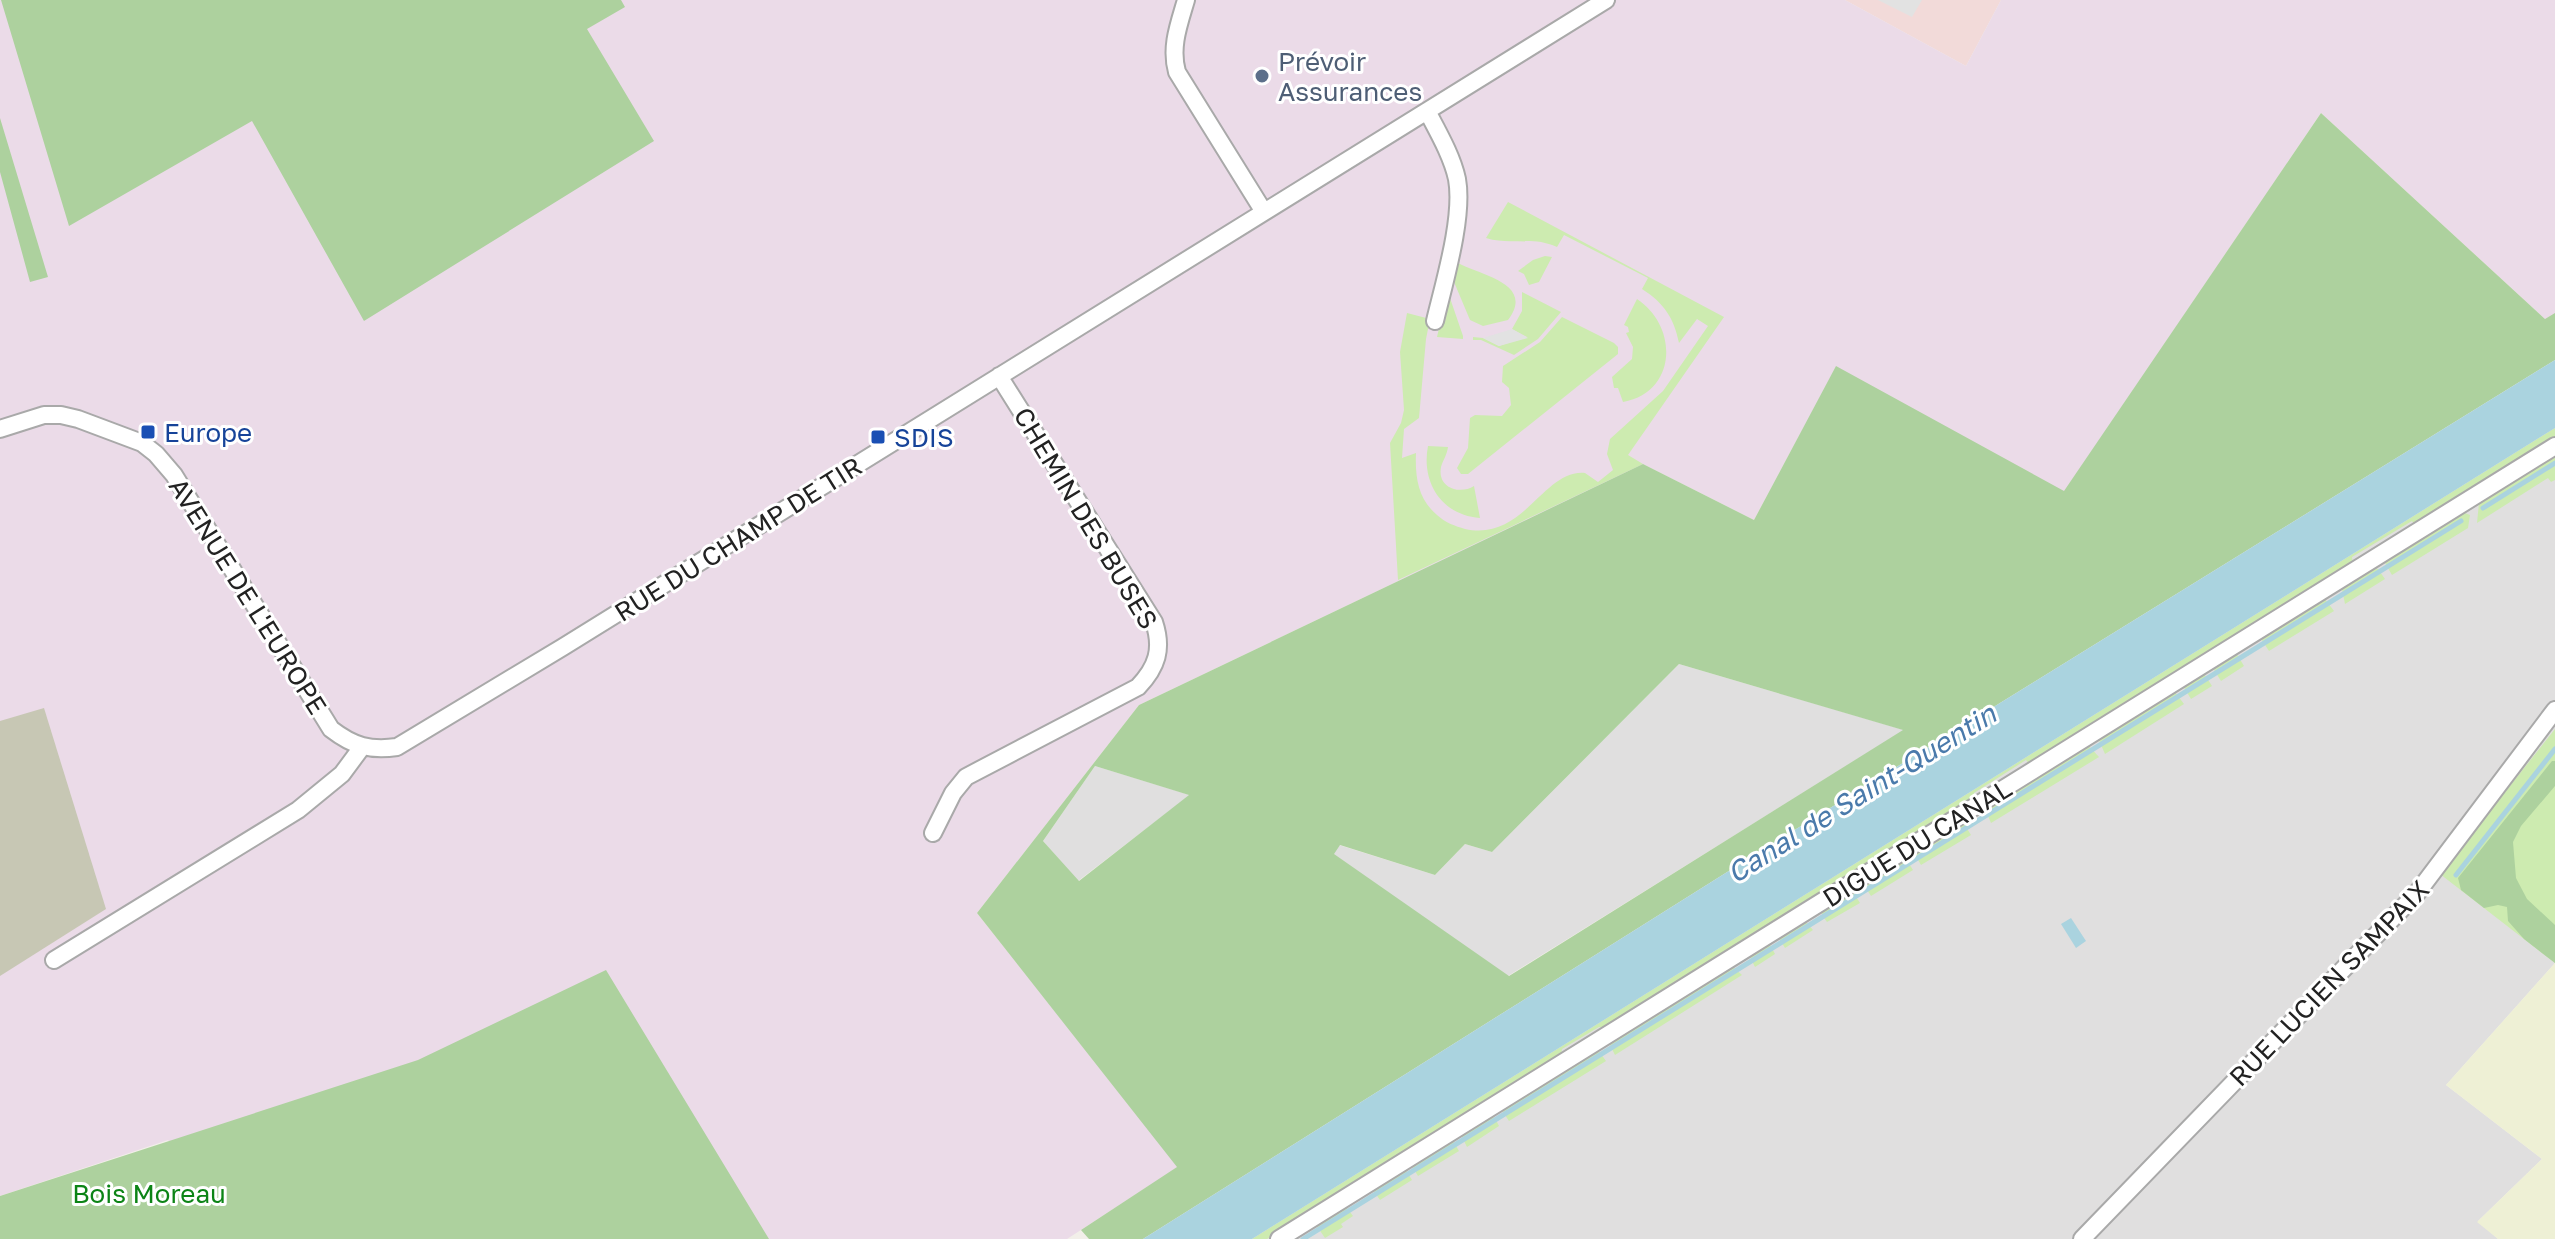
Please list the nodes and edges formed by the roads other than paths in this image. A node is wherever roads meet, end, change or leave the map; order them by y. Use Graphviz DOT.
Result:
graph roads {
  1 [pos="1186,0"];
  2 [pos="1606,0"];
  3 [pos="1427,111"];
  4 [pos="1264,212"];
  5 [pos="1435,321"];
  6 [pos="999,376"];
  7 [pos="0,429"];
  8 [pos="2555,446"];
  9 [pos="2555,710"];
  10 [pos="362,747"];
  11 [pos="933,833"];
  12 [pos="54,960"];
  13 [pos="1279,1239"];
  14 [pos="2082,1239"];
  1 -- 4 [label="street"];
  2 -- 3 [label="street, RUE DU CHAMP DE TIR"];
  3 -- 4 [label="street, RUE DU CHAMP DE TIR"];
  3 -- 5 [label="street"];
  4 -- 6 [label="street, RUE DU CHAMP DE TIR"];
  6 -- 10 [label="street, RUE DU CHAMP DE TIR"];
  6 -- 11 [label="street, CHEMIN DES BUSES"];
  7 -- 10 [label="street, AVENUE DE L'EUROPE"];
  8 -- 13 [label="street, DIGUE DU CANAL"];
  9 -- 14 [label="street, RUE LUCIEN SAMPAIX"];
  10 -- 12 [label="street"];
}
